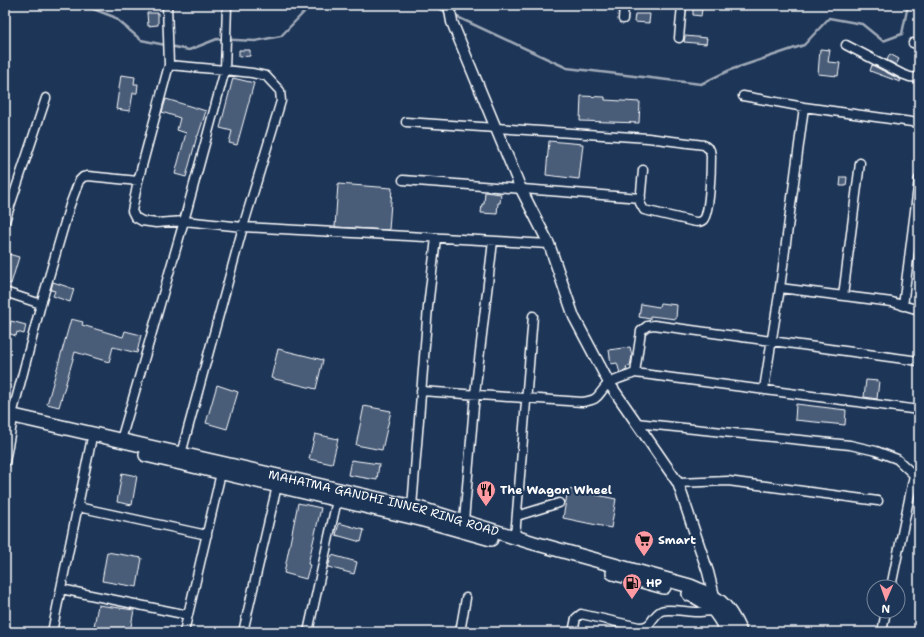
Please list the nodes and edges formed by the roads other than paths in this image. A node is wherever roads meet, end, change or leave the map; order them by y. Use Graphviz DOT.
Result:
graph roads {
  1 [pos="167,5"];
  2 [pos="227,5"];
  3 [pos="449,5"];
  4 [pos="624,5"];
  5 [pos="682,5"];
  6 [pos="623,19"];
  7 [pos="679,38"];
  8 [pos="846,45"];
  9 [pos="169,65"];
  10 [pos="225,70"];
  11 [pos="919,78"];
  12 [pos="743,96"];
  13 [pos="46,98"];
  14 [pos="804,107"];
  15 [pos="406,122"];
  16 [pos="919,123"];
  17 [pos="497,129"];
  18 [pos="860,163"];
  19 [pos="643,170"];
  20 [pos="919,179"];
  21 [pos="403,180"];
  22 [pos="138,181"];
  23 [pos="521,190"];
  24 [pos="640,198"];
  25 [pos="5,221"];
  26 [pos="184,221"];
  27 [pos="243,227"];
  28 [pos="436,238"];
  29 [pos="493,241"];
  30 [pos="549,244"];
  31 [pos="780,288"];
  32 [pos="5,292"];
  33 [pos="843,296"];
  34 [pos="41,304"];
  35 [pos="903,306"];
  36 [pos="919,310"];
  37 [pos="533,316"];
  38 [pos="772,340"];
  39 [pos="919,361"];
  40 [pos="636,373"];
  41 [pos="609,384"];
  42 [pos="764,389"];
  43 [pos="421,390"];
  44 [pos="475,394"];
  45 [pos="526,398"];
  46 [pos="919,410"];
  47 [pos="9,419"];
  48 [pos="636,423"];
  49 [pos="121,440"];
  50 [pos="91,442"];
  51 [pos="181,454"];
  52 [pos="5,462"];
  53 [pos="221,473"];
  54 [pos="917,475"];
  55 [pos="678,483"];
  56 [pos="277,486"];
  57 [pos="337,500"];
  58 [pos="878,501"];
  59 [pos="559,504"];
  60 [pos="78,507"];
  61 [pos="412,507"];
  62 [pos="516,516"];
  63 [pos="464,522"];
  64 [pos="207,535"];
  65 [pos="515,537"];
  66 [pos="893,579"];
  67 [pos="61,589"];
  68 [pos="466,598"];
  69 [pos="714,605"];
  70 [pos="188,615"];
  71 [pos="884,619"];
  72 [pos="52,632"];
  73 [pos="184,632"];
  74 [pos="243,632"];
  75 [pos="308,632"];
  76 [pos="460,632"];
  77 [pos="573,632"];
  78 [pos="727,632"];
  79 [pos="740,632"];
  80 [pos="882,632"];
  1 -- 9 [label="street"];
  2 -- 10 [label="street"];
  3 -- 17 [label="street"];
  4 -- 6 [label="street"];
  5 -- 7 [label="street"];
  8 -- 11 [label="street"];
  9 -- 10 [label="street"];
  9 -- 22 [label="street"];
  10 -- 26 [label="street"];
  10 -- 27 [label="street"];
  12 -- 14 [label="street"];
  13 -- 25 [label="street"];
  14 -- 16 [label="street"];
  14 -- 31 [label="street"];
  15 -- 17 [label="street"];
  17 -- 23 [label="street"];
  17 -- 24 [label="street"];
  18 -- 33 [label="street"];
  19 -- 24 [label="street"];
  20 -- 35 [label="street"];
  21 -- 23 [label="street"];
  22 -- 26 [label="street"];
  22 -- 34 [label="street"];
  23 -- 24 [label="street"];
  23 -- 30 [label="street"];
  26 -- 27 [label="street"];
  26 -- 49 [label="street"];
  27 -- 28 [label="street"];
  27 -- 51 [label="street"];
  28 -- 29 [label="street"];
  28 -- 43 [label="street"];
  29 -- 30 [label="street"];
  29 -- 44 [label="street"];
  30 -- 41 [label="street"];
  31 -- 33 [label="street"];
  31 -- 38 [label="street"];
  32 -- 34 [label="street"];
  33 -- 35 [label="street"];
  34 -- 47 [label="street"];
  35 -- 36 [label="street"];
  37 -- 45 [label="street"];
  38 -- 39 [label="street"];
  38 -- 40 [label="street"];
  38 -- 42 [label="street"];
  40 -- 41 [label="street"];
  40 -- 42 [label="street"];
  41 -- 45 [label="street"];
  41 -- 48 [label="street"];
  42 -- 46 [label="street"];
  43 -- 44 [label="street"];
  43 -- 61 [label="street"];
  44 -- 45 [label="street"];
  44 -- 63 [label="street"];
  45 -- 62 [label="street"];
  47 -- 49 [label="main road, MAHATMA GANDHI INNER RING ROAD"];
  47 -- 50 [label="main road, MAHATMA GANDHI INNER RING ROAD"];
  47 -- 52 [label="street"];
  48 -- 54 [label="street"];
  48 -- 55 [label="street"];
  49 -- 51 [label="main road, MAHATMA GANDHI INNER RING ROAD"];
  50 -- 53 [label="main road, MAHATMA GANDHI INNER RING ROAD"];
  50 -- 60 [label="street"];
  51 -- 61 [label="main road, MAHATMA GANDHI INNER RING ROAD"];
  53 -- 56 [label="main road, MAHATMA GANDHI INNER RING ROAD"];
  53 -- 64 [label="street"];
  54 -- 66 [label="street"];
  55 -- 58 [label="street"];
  55 -- 69 [label="street"];
  56 -- 57 [label="main road, MAHATMA GANDHI INNER RING ROAD"];
  56 -- 74 [label="street"];
  57 -- 69 [label="main road, MAHATMA GANDHI INNER RING ROAD"];
  57 -- 75 [label="street"];
  59 -- 62 [label="street"];
  60 -- 64 [label="street"];
  60 -- 67 [label="street"];
  61 -- 63 [label="main road, MAHATMA GANDHI INNER RING ROAD"];
  62 -- 65 [label="street"];
  63 -- 65 [label="main road, MAHATMA GANDHI INNER RING ROAD"];
  64 -- 70 [label="street"];
  65 -- 69 [label="main road, MAHATMA GANDHI INNER RING ROAD"];
  67 -- 70 [label="street"];
  67 -- 72 [label="street"];
  68 -- 76 [label="street"];
  69 -- 77 [label="street"];
  69 -- 78 [label="main road, MAHATMA GANDHI INNER RING ROAD"];
  69 -- 79 [label="main road, MAHATMA GANDHI INNER RING ROAD"];
  70 -- 73 [label="street"];
  71 -- 80 [label="street"];
}
